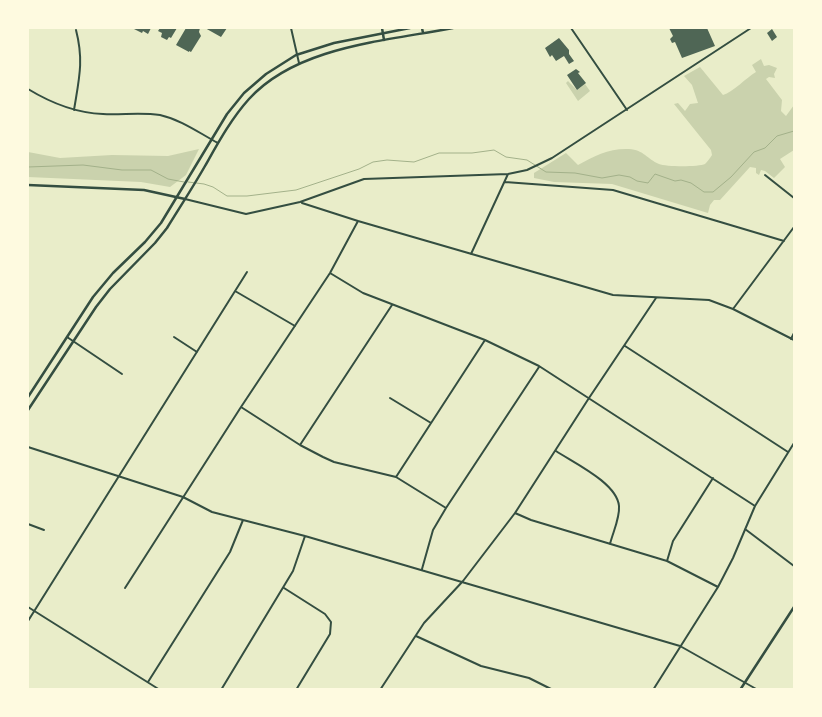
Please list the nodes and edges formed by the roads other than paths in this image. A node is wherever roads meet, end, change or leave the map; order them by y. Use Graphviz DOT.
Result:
graph roads {
  1 [pos="291,28"];
  2 [pos="382,28"];
  3 [pos="410,28"];
  4 [pos="422,28"];
  5 [pos="453,28"];
  6 [pos="571,28"];
  7 [pos="751,28"];
  8 [pos="76,30"];
  9 [pos="383,33"];
  10 [pos="423,34"];
  11 [pos="384,40"];
  12 [pos="296,55"];
  13 [pos="299,63"];
  14 [pos="28,89"];
  15 [pos="74,110"];
  16 [pos="627,110"];
  17 [pos="212,140"];
  18 [pos="218,143"];
  19 [pos="508,174"];
  20 [pos="765,175"];
  21 [pos="505,182"];
  22 [pos="28,185"];
  23 [pos="178,197"];
  24 [pos="794,198"];
  25 [pos="185,199"];
  26 [pos="300,202"];
  27 [pos="358,221"];
  28 [pos="794,227"];
  29 [pos="784,241"];
  30 [pos="472,254"];
  31 [pos="247,272"];
  32 [pos="330,273"];
  33 [pos="235,291"];
  34 [pos="656,298"];
  35 [pos="392,304"];
  36 [pos="733,309"];
  37 [pos="295,326"];
  38 [pos="794,333"];
  39 [pos="67,337"];
  40 [pos="174,337"];
  41 [pos="791,339"];
  42 [pos="485,340"];
  43 [pos="794,340"];
  44 [pos="73,342"];
  45 [pos="625,346"];
  46 [pos="197,352"];
  47 [pos="540,366"];
  48 [pos="122,374"];
  49 [pos="28,397"];
  50 [pos="390,398"];
  51 [pos="589,398"];
  52 [pos="241,407"];
  53 [pos="28,410"];
  54 [pos="431,423"];
  55 [pos="794,443"];
  56 [pos="300,445"];
  57 [pos="28,447"];
  58 [pos="556,451"];
  59 [pos="788,452"];
  60 [pos="120,476"];
  61 [pos="396,477"];
  62 [pos="712,478"];
  63 [pos="183,497"];
  64 [pos="755,506"];
  65 [pos="446,508"];
  66 [pos="515,513"];
  67 [pos="242,520"];
  68 [pos="28,524"];
  69 [pos="745,529"];
  70 [pos="44,530"];
  71 [pos="305,536"];
  72 [pos="610,544"];
  73 [pos="667,560"];
  74 [pos="794,566"];
  75 [pos="422,569"];
  76 [pos="463,581"];
  77 [pos="718,587"];
  78 [pos="125,588"];
  79 [pos="284,588"];
  80 [pos="28,607"];
  81 [pos="794,607"];
  82 [pos="34,610"];
  83 [pos="28,621"];
  84 [pos="416,636"];
  85 [pos="680,646"];
  86 [pos="148,682"];
  87 [pos="745,682"];
  88 [pos="160,690"];
  89 [pos="221,690"];
  90 [pos="296,690"];
  91 [pos="380,690"];
  92 [pos="553,690"];
  93 [pos="653,690"];
  94 [pos="740,690"];
  95 [pos="758,690"];
  1 -- 12 [label="street"];
  2 -- 9 [label="main road"];
  3 -- 9 [label="main road"];
  4 -- 10 [label="main road"];
  5 -- 10 [label="main road"];
  6 -- 16 [label="street"];
  7 -- 16 [label="street"];
  8 -- 15 [label="street"];
  9 -- 11 [label="main road"];
  9 -- 12 [label="main road"];
  10 -- 11 [label="main road"];
  11 -- 13 [label="main road"];
  12 -- 13 [label="street"];
  12 -- 17 [label="main road"];
  13 -- 18 [label="main road"];
  14 -- 15 [label="street"];
  15 -- 17 [label="street"];
  16 -- 19 [label="street"];
  17 -- 18 [label="street"];
  17 -- 23 [label="main road"];
  18 -- 25 [label="main road"];
  19 -- 21 [label="street"];
  19 -- 26 [label="street"];
  20 -- 24 [label="street"];
  21 -- 29 [label="street"];
  21 -- 30 [label="street"];
  22 -- 23 [label="main road"];
  23 -- 25 [label="main road"];
  23 -- 39 [label="main road"];
  25 -- 26 [label="street"];
  25 -- 44 [label="main road"];
  26 -- 27 [label="street"];
  27 -- 30 [label="street"];
  27 -- 32 [label="street"];
  28 -- 29 [label="street"];
  29 -- 36 [label="street"];
  30 -- 34 [label="street"];
  31 -- 33 [label="street"];
  32 -- 35 [label="street"];
  32 -- 37 [label="street"];
  33 -- 37 [label="street"];
  33 -- 46 [label="street"];
  34 -- 36 [label="street"];
  34 -- 45 [label="street"];
  35 -- 42 [label="street"];
  35 -- 56 [label="street"];
  36 -- 41 [label="street"];
  37 -- 52 [label="street"];
  38 -- 41 [label="street"];
  39 -- 44 [label="street"];
  39 -- 49 [label="main road"];
  40 -- 46 [label="street"];
  41 -- 43 [label="street"];
  42 -- 47 [label="street"];
  42 -- 54 [label="street"];
  44 -- 48 [label="street"];
  44 -- 53 [label="main road"];
  45 -- 51 [label="street"];
  45 -- 59 [label="street"];
  46 -- 60 [label="street"];
  47 -- 51 [label="street"];
  47 -- 65 [label="street"];
  50 -- 54 [label="street"];
  51 -- 58 [label="street"];
  51 -- 62 [label="street"];
  52 -- 56 [label="street"];
  52 -- 63 [label="street"];
  54 -- 61 [label="street"];
  55 -- 59 [label="street"];
  56 -- 61 [label="street"];
  57 -- 60 [label="street"];
  58 -- 66 [label="street"];
  58 -- 72 [label="street"];
  59 -- 64 [label="street"];
  60 -- 63 [label="street"];
  60 -- 82 [label="street"];
  61 -- 65 [label="street"];
  62 -- 64 [label="street"];
  62 -- 73 [label="street"];
  63 -- 67 [label="street"];
  63 -- 78 [label="street"];
  64 -- 69 [label="street"];
  65 -- 75 [label="street"];
  66 -- 72 [label="street"];
  66 -- 76 [label="street"];
  67 -- 71 [label="street"];
  67 -- 86 [label="street"];
  68 -- 70 [label="street"];
  69 -- 74 [label="street"];
  69 -- 77 [label="street"];
  71 -- 75 [label="street"];
  71 -- 79 [label="street"];
  72 -- 73 [label="street"];
  73 -- 77 [label="street"];
  75 -- 76 [label="street"];
  76 -- 84 [label="street"];
  76 -- 85 [label="street"];
  77 -- 85 [label="street"];
  79 -- 89 [label="street"];
  79 -- 90 [label="street"];
  80 -- 82 [label="street"];
  81 -- 87 [label="main road"];
  82 -- 83 [label="street"];
  82 -- 86 [label="street"];
  84 -- 91 [label="street"];
  84 -- 92 [label="street"];
  85 -- 87 [label="street"];
  85 -- 93 [label="street"];
  86 -- 88 [label="street"];
  87 -- 94 [label="main road"];
  87 -- 95 [label="street"];
}
